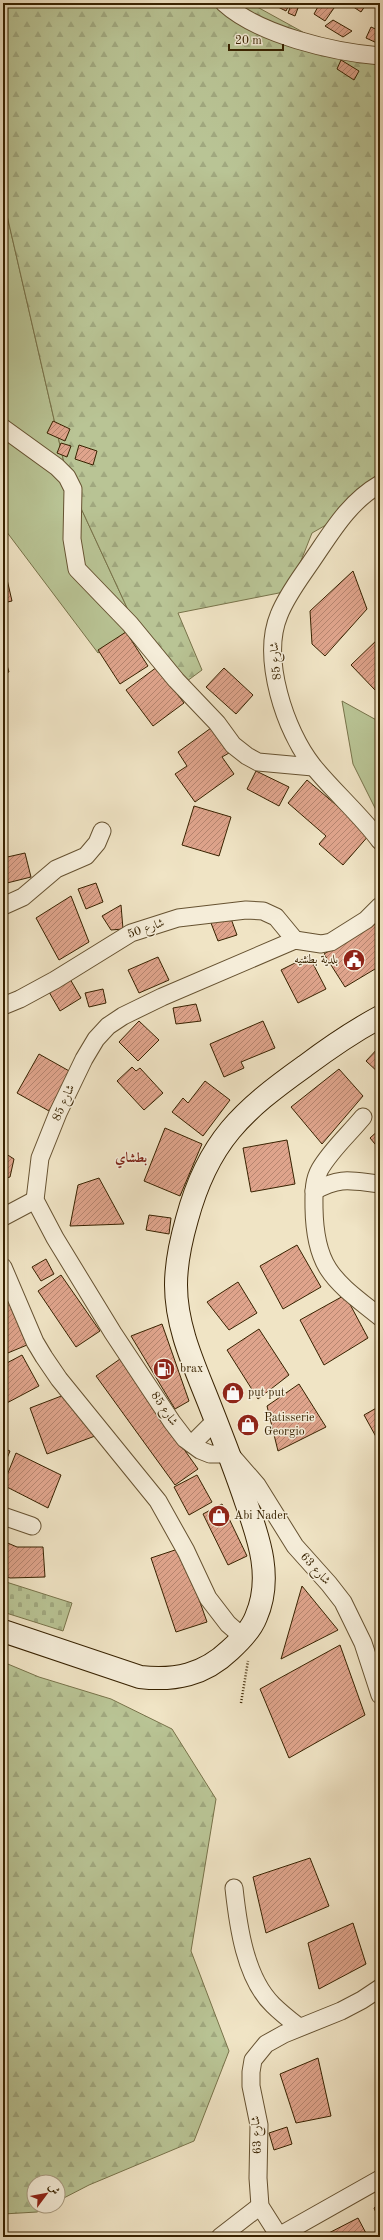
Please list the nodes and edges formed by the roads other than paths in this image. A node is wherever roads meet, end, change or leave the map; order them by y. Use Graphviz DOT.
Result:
graph roads {
  1 [pos="224,3"];
  2 [pos="380,56"];
  3 [pos="3,428"];
  4 [pos="380,484"];
  5 [pos="313,766"];
  6 [pos="102,831"];
  7 [pos="380,841"];
  8 [pos="3,906"];
  9 [pos="380,906"];
  10 [pos="296,940"];
  11 [pos="3,1006"];
  12 [pos="380,1017"];
  13 [pos="363,1117"];
  14 [pos="380,1184"];
  15 [pos="314,1191"];
  16 [pos="35,1200"];
  17 [pos="3,1217"];
  18 [pos="3,1267"];
  19 [pos="380,1317"];
  20 [pos="216,1420"];
  21 [pos="192,1444"];
  22 [pos="230,1454"];
  23 [pos="3,1516"];
  24 [pos="32,1526"];
  25 [pos="3,1631"];
  26 [pos="243,1637"];
  27 [pos="380,1696"];
  28 [pos="234,1888"];
  29 [pos="380,1988"];
  30 [pos="299,2027"];
  31 [pos="380,2179"];
  32 [pos="260,2206"];
  33 [pos="220,2237"];
  34 [pos="279,2237"];
  1 -- 2 [label="street"];
  3 -- 5 [label="street"];
  4 -- 5 [label="street, شارع 85"];
  5 -- 7 [label="street, شارع 85"];
  6 -- 8 [label="street"];
  9 -- 10 [label="street"];
  10 -- 11 [label="street, شارع 50"];
  10 -- 16 [label="street, شارع 85"];
  12 -- 20 [label="main road"];
  13 -- 15 [label="street"];
  14 -- 15 [label="street"];
  15 -- 19 [label="street"];
  16 -- 17 [label="street"];
  16 -- 21 [label="street, شارع 85"];
  18 -- 26 [label="street"];
  20 -- 21 [label="street"];
  20 -- 22 [label="main road"];
  21 -- 22 [label="street, شارع 85"];
  22 -- 26 [label="main road"];
  22 -- 27 [label="street, شارع 63"];
  23 -- 24 [label="street"];
  25 -- 26 [label="main road"];
  28 -- 30 [label="street"];
  29 -- 30 [label="street, شارع 63"];
  30 -- 32 [label="street, شارع 63"];
  31 -- 34 [label="street, شارع 63"];
  32 -- 33 [label="street"];
  32 -- 34 [label="street, شارع 63"];
}
